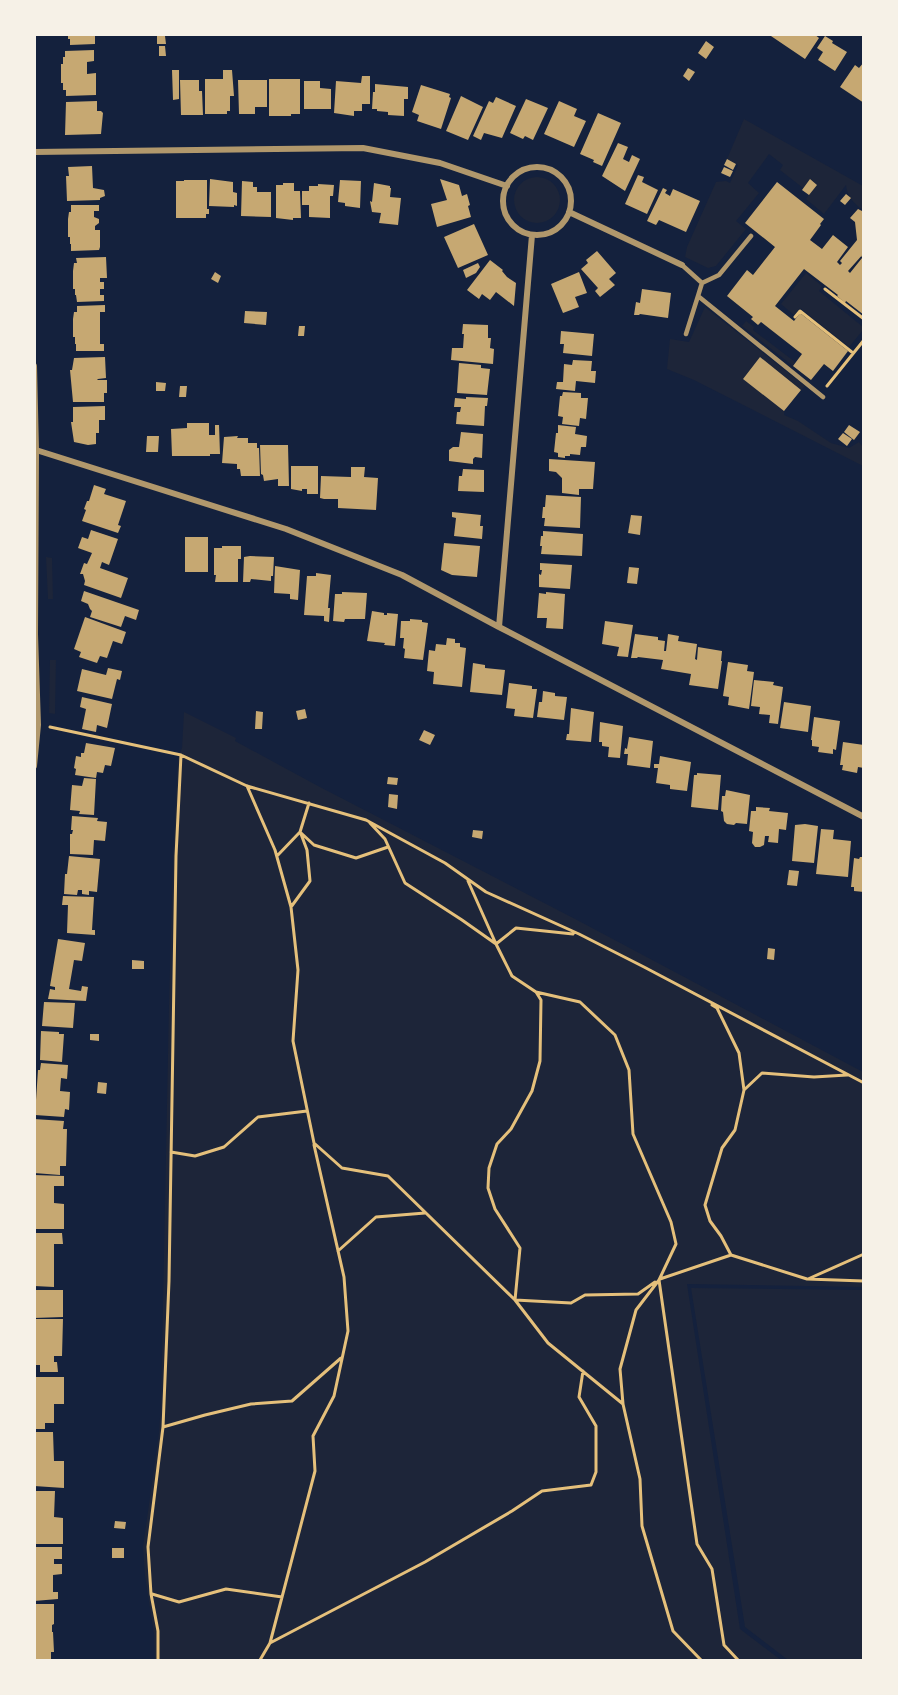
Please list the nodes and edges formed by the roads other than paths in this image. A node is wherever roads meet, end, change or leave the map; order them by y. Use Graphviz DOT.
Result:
graph roads {
  1 [pos="34,152"];
  2 [pos="507,186"];
  3 [pos="569,212"];
  4 [pos="532,236"];
  5 [pos="751,236"];
  6 [pos="682,266"];
  7 [pos="702,283"];
  8 [pos="698,296"];
  9 [pos="686,334"];
  10 [pos="34,366"];
  11 [pos="822,396"];
  12 [pos="36,450"];
  13 [pos="499,627"];
  14 [pos="34,766"];
  15 [pos="864,817"];
  1 -- 2 [label="street"];
  2 -- 3 [label="street"];
  2 -- 4 [label="street"];
  3 -- 4 [label="street"];
  3 -- 6 [label="street"];
  4 -- 13 [label="street"];
  5 -- 7 [label="lane"];
  6 -- 7 [label="lane"];
  7 -- 8 [label="lane"];
  8 -- 9 [label="lane"];
  8 -- 11 [label="lane"];
  10 -- 12 [label="street"];
  12 -- 13 [label="street"];
  12 -- 14 [label="street"];
  13 -- 15 [label="street"];
}
